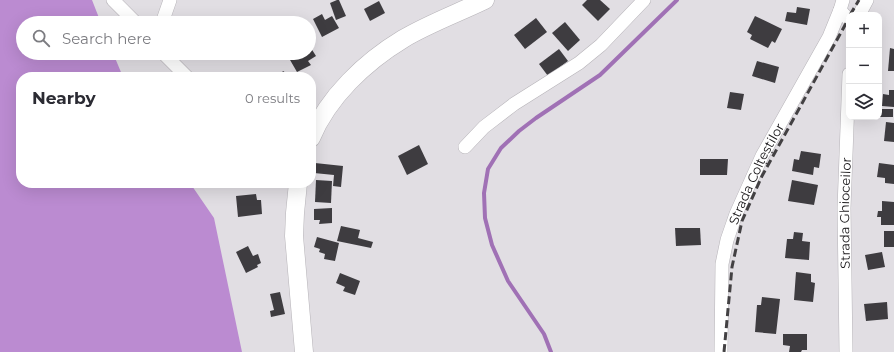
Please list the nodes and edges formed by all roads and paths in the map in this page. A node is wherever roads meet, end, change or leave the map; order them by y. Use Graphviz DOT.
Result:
graph roads {
  1 [pos="113,0"];
  2 [pos="170,0"];
  3 [pos="485,0"];
  4 [pos="644,0"];
  5 [pos="867,0"];
  6 [pos="844,10"];
  7 [pos="860,12"];
  8 [pos="129,16"];
  9 [pos="164,16"];
  10 [pos="170,60"];
  11 [pos="182,72"];
  12 [pos="849,84"];
  13 [pos="316,129"];
  14 [pos="465,147"];
  15 [pos="298,188"];
  16 [pos="304,352"];
  17 [pos="721,352"];
  18 [pos="846,352"];
  1 -- 8 [label="street"];
  2 -- 9 [label="street"];
  3 -- 13 [label="main road"];
  4 -- 14 [label="street"];
  5 -- 7 [label="street"];
  6 -- 17 [label="street, Strada Colțeștilor"];
  10 -- 11 [label="street"];
  12 -- 18 [label="street, Strada Ghioceilor"];
  15 -- 16 [label="main road"];
}
